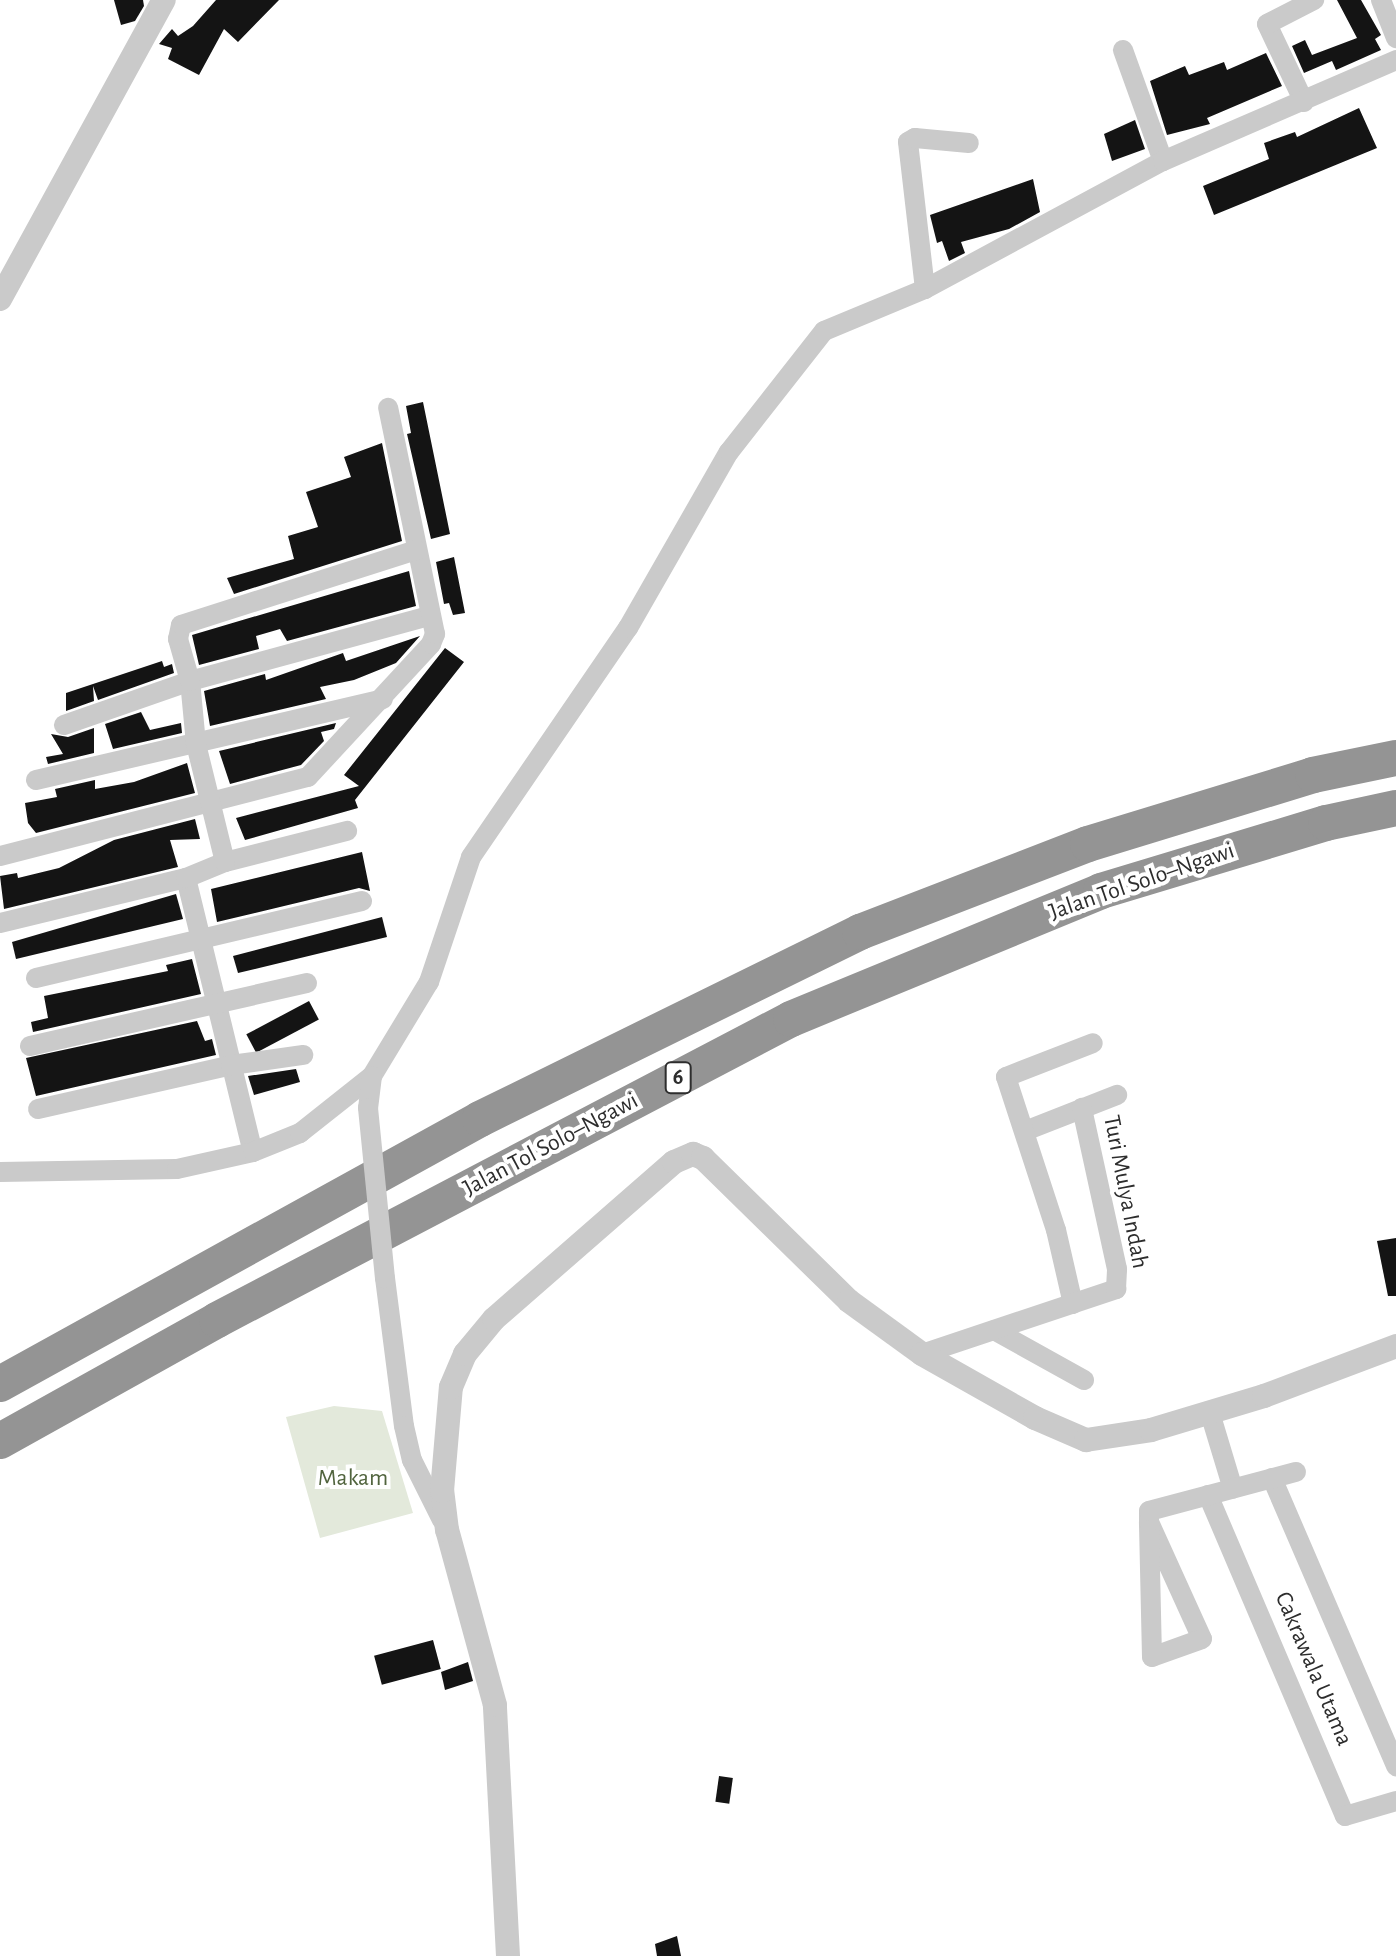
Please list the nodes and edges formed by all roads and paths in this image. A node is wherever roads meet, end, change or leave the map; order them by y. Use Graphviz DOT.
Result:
graph roads {
  1 [pos="164,0"];
  2 [pos="1381,0"];
  3 [pos="1302,2"];
  4 [pos="1396,38"];
  5 [pos="1123,50"];
  6 [pos="1396,60"];
  7 [pos="1304,102"];
  8 [pos="969,143"];
  9 [pos="1163,161"];
  10 [pos="925,289"];
  11 [pos="0,299"];
  12 [pos="388,408"];
  13 [pos="416,550"];
  14 [pos="430,616"];
  15 [pos="190,681"];
  16 [pos="383,698"];
  17 [pos="64,725"];
  18 [pos="196,744"];
  19 [pos="1396,758"];
  20 [pos="36,780"];
  21 [pos="212,805"];
  22 [pos="1396,808"];
  23 [pos="347,831"];
  24 [pos="0,856"];
  25 [pos="225,862"];
  26 [pos="186,878"];
  27 [pos="362,901"];
  28 [pos="0,923"];
  29 [pos="200,939"];
  30 [pos="36,978"];
  31 [pos="307,983"];
  32 [pos="216,1004"];
  33 [pos="1093,1043"];
  34 [pos="30,1046"];
  35 [pos="303,1055"];
  36 [pos="231,1065"];
  37 [pos="372,1076"];
  38 [pos="1117,1095"];
  39 [pos="1082,1108"];
  40 [pos="38,1109"];
  41 [pos="1025,1131"];
  42 [pos="253,1152"];
  43 [pos="0,1172"];
  44 [pos="1073,1304"];
  45 [pos="994,1330"];
  46 [pos="1396,1346"];
  47 [pos="922,1354"];
  48 [pos="1084,1380"];
  49 [pos="0,1384"];
  50 [pos="1210,1413"];
  51 [pos="0,1441"];
  52 [pos="1296,1472"];
  53 [pos="1272,1478"];
  54 [pos="1233,1489"];
  55 [pos="1208,1495"];
  56 [pos="1149,1522"];
  57 [pos="447,1530"];
  58 [pos="1396,1766"];
  59 [pos="1396,1801"];
  60 [pos="508,1956"];
  1 -- 11 [label="street"];
  2 -- 4 [label="street"];
  3 -- 7 [label="street"];
  5 -- 9 [label="street"];
  6 -- 7 [label="street"];
  7 -- 9 [label="street"];
  8 -- 10 [label="street"];
  9 -- 10 [label="street"];
  10 -- 37 [label="street"];
  12 -- 13 [label="street"];
  13 -- 14 [label="street"];
  13 -- 15 [label="street"];
  14 -- 15 [label="street"];
  14 -- 16 [label="street"];
  15 -- 17 [label="street"];
  15 -- 18 [label="street"];
  16 -- 18 [label="street"];
  16 -- 21 [label="street"];
  18 -- 20 [label="street"];
  18 -- 21 [label="street"];
  19 -- 49 [label="highway, Jalan Tol Solo–Ngawi / 6"];
  21 -- 24 [label="street"];
  21 -- 25 [label="street"];
  22 -- 51 [label="highway, Jalan Tol Solo–Ngawi / 6"];
  23 -- 25 [label="street"];
  25 -- 26 [label="street"];
  26 -- 28 [label="street"];
  26 -- 29 [label="street"];
  27 -- 29 [label="street"];
  29 -- 30 [label="street"];
  29 -- 32 [label="street"];
  31 -- 32 [label="street"];
  32 -- 34 [label="street"];
  32 -- 36 [label="street"];
  33 -- 41 [label="street"];
  35 -- 36 [label="street"];
  36 -- 40 [label="street"];
  36 -- 42 [label="street"];
  37 -- 42 [label="street"];
  37 -- 57 [label="street, bridge"];
  38 -- 39 [label="street, Turi Mulya Indah"];
  39 -- 41 [label="street, Turi Mulya Indah"];
  39 -- 44 [label="street, Turi Mulya Indah"];
  41 -- 44 [label="street"];
  42 -- 43 [label="street"];
  44 -- 45 [label="street, Turi Mulya Indah"];
  45 -- 47 [label="street, Turi Mulya Indah"];
  45 -- 48 [label="street"];
  46 -- 50 [label="street"];
  47 -- 50 [label="street"];
  47 -- 57 [label="street"];
  50 -- 54 [label="street"];
  52 -- 53 [label="street"];
  53 -- 54 [label="street"];
  53 -- 58 [label="street, Cakrawala Utama"];
  54 -- 55 [label="street"];
  55 -- 56 [label="street"];
  55 -- 59 [label="street, Cakrawala Utama"];
  56 -- 56 [label="street"];
  57 -- 60 [label="street"];
}
